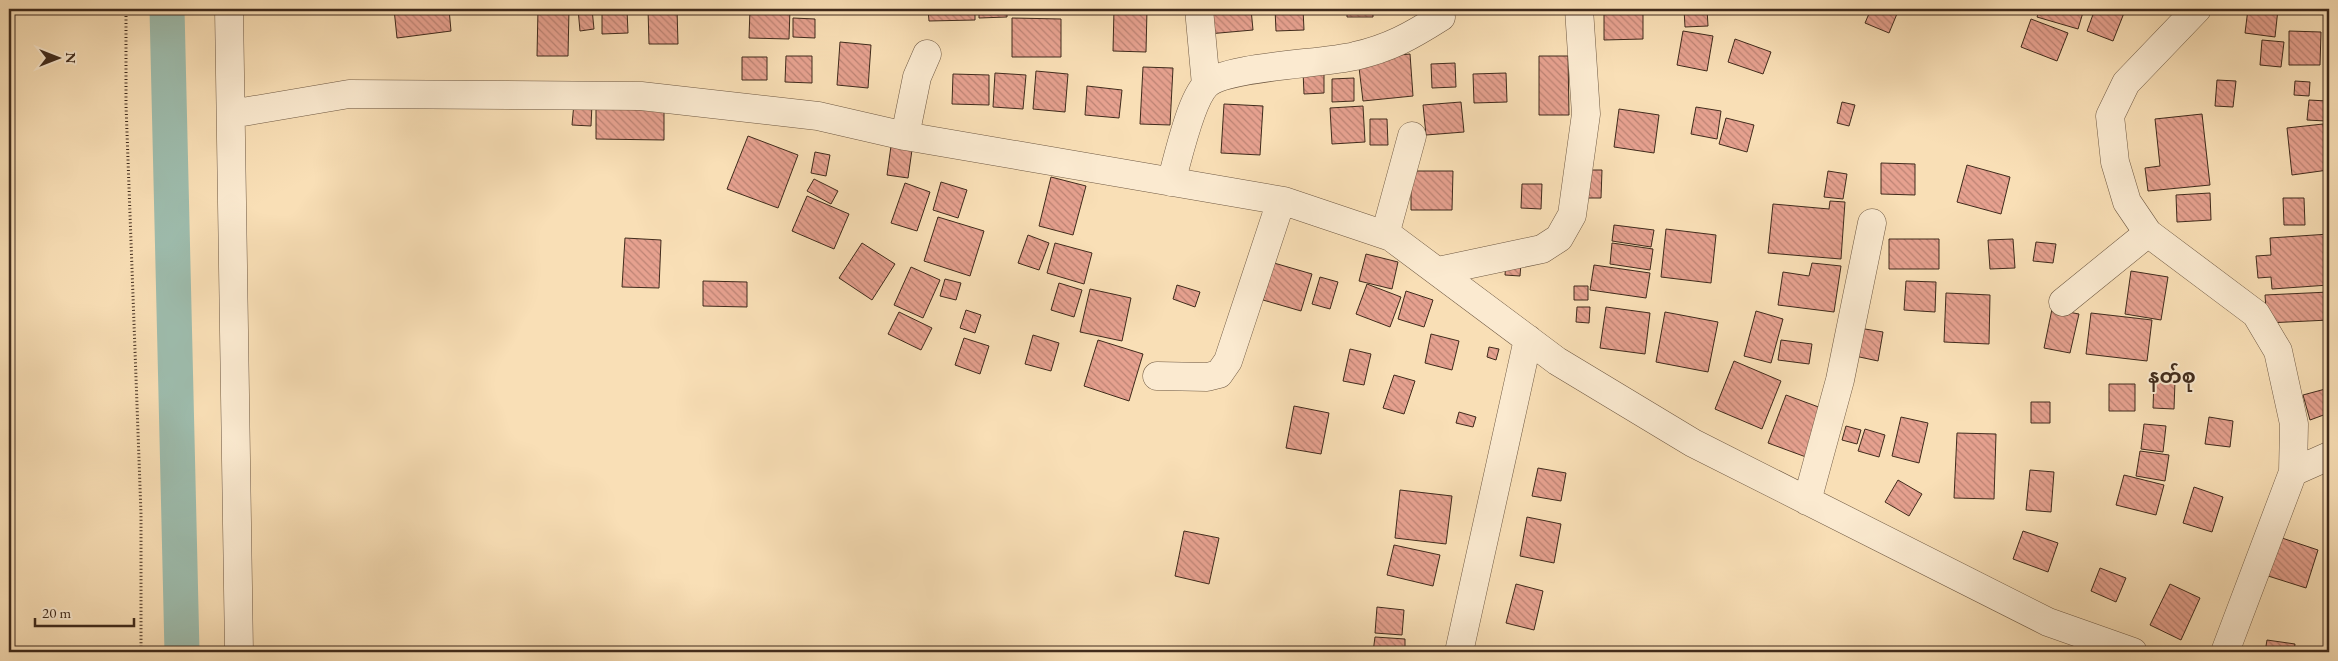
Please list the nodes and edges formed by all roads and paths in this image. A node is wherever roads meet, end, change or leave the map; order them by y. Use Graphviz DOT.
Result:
graph roads {
  1 [pos="126,9"];
  2 [pos="229,9"];
  3 [pos="1199,9"];
  4 [pos="1579,9"];
  5 [pos="2197,9"];
  6 [pos="1441,17"];
  7 [pos="927,54"];
  8 [pos="1206,85"];
  9 [pos="231,114"];
  10 [pos="905,136"];
  11 [pos="1412,136"];
  12 [pos="1171,182"];
  13 [pos="1281,201"];
  14 [pos="1872,223"];
  15 [pos="2148,233"];
  16 [pos="1385,235"];
  17 [pos="1438,271"];
  18 [pos="2063,302"];
  19 [pos="1528,339"];
  20 [pos="1157,376"];
  21 [pos="2329,456"];
  22 [pos="2293,472"];
  23 [pos="1807,501"];
  24 [pos="141,652"];
  25 [pos="239,652"];
  26 [pos="1458,652"];
  27 [pos="2133,652"];
  28 [pos="2225,652"];
  1 -- 24 [label="path"];
  2 -- 9 [label="street"];
  3 -- 8 [label="street"];
  4 -- 17 [label="street"];
  5 -- 15 [label="street"];
  6 -- 8 [label="street"];
  7 -- 10 [label="street"];
  8 -- 12 [label="street"];
  9 -- 10 [label="street"];
  9 -- 25 [label="street"];
  10 -- 12 [label="street"];
  11 -- 16 [label="street"];
  12 -- 13 [label="street"];
  13 -- 16 [label="street"];
  13 -- 20 [label="street"];
  14 -- 23 [label="street"];
  15 -- 18 [label="street"];
  15 -- 22 [label="street"];
  16 -- 17 [label="street"];
  17 -- 19 [label="street"];
  19 -- 23 [label="street"];
  19 -- 26 [label="street"];
  21 -- 22 [label="street"];
  22 -- 28 [label="street"];
  23 -- 27 [label="street"];
}
